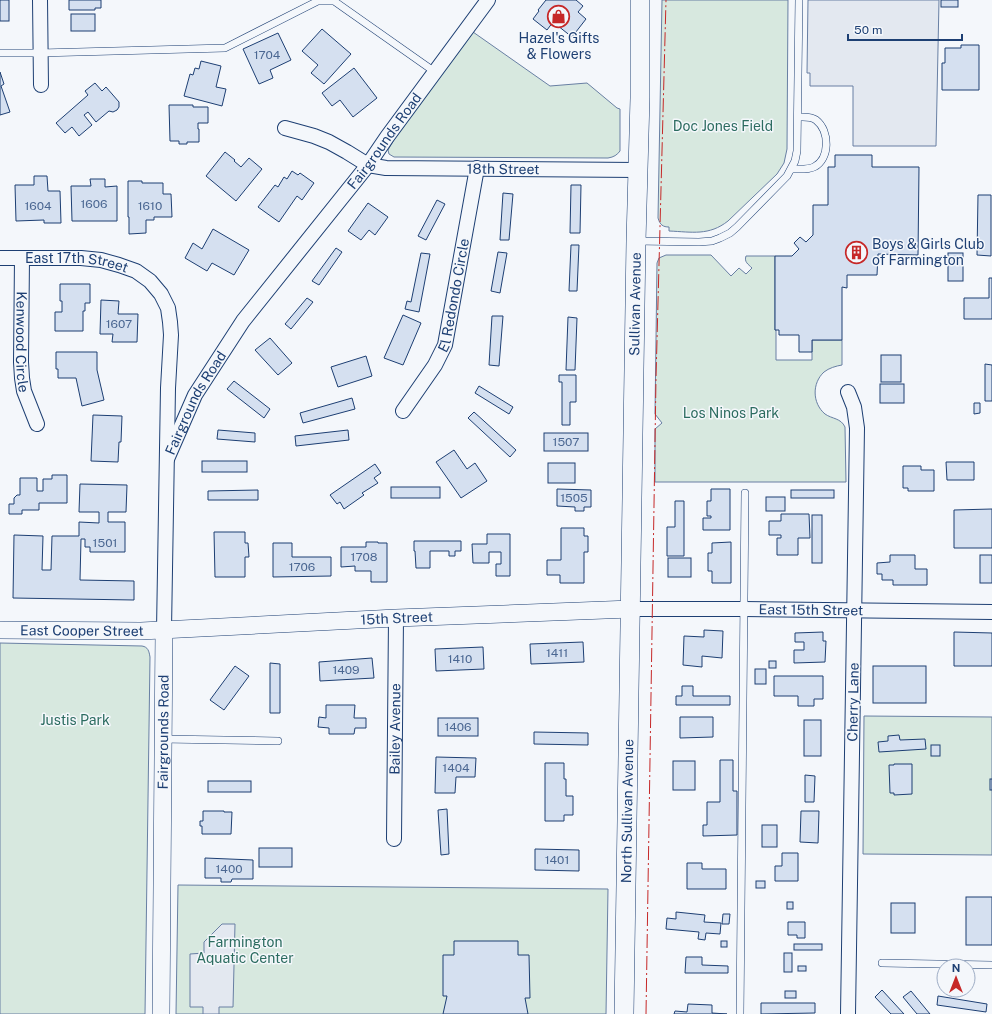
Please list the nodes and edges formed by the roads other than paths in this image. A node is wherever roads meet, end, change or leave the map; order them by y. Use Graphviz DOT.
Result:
graph roads {
  1 [pos="40,0"];
  2 [pos="488,0"];
  3 [pos="640,0"];
  4 [pos="798,0"];
  5 [pos="0,53"];
  6 [pos="40,53"];
  7 [pos="435,72"];
  8 [pos="41,85"];
  9 [pos="798,117"];
  10 [pos="285,128"];
  11 [pos="368,165"];
  12 [pos="476,168"];
  13 [pos="792,169"];
  14 [pos="638,170"];
  15 [pos="636,241"];
  16 [pos="0,258"];
  17 [pos="22,258"];
  18 [pos="848,392"];
  19 [pos="402,411"];
  20 [pos="37,424"];
  21 [pos="167,459"];
  22 [pos="745,493"];
  23 [pos="631,609"];
  24 [pos="744,609"];
  25 [pos="855,610"];
  26 [pos="992,612"];
  27 [pos="396,618"];
  28 [pos="0,630"];
  29 [pos="164,630"];
  30 [pos="162,739"];
  31 [pos="278,741"];
  32 [pos="394,839"];
  33 [pos="882,964"];
  34 [pos="992,965"];
  35 [pos="161,1014"];
  36 [pos="624,1014"];
  37 [pos="740,1014"];
  38 [pos="848,1014"];
  1 -- 6 [label="street"];
  2 -- 7 [label="street, Fairgrounds Road"];
  3 -- 14 [label="main road, Sullivan Avenue"];
  4 -- 9 [label="lane"];
  5 -- 6 [label="lane"];
  6 -- 7 [label="lane"];
  6 -- 8 [label="street"];
  7 -- 11 [label="street, Fairgrounds Road"];
  9 -- 13 [label="lane"];
  9 -- 13 [label="lane"];
  10 -- 11 [label="street"];
  11 -- 12 [label="street, 18th Street"];
  11 -- 21 [label="street, Fairgrounds Road"];
  12 -- 14 [label="street, 18th Street"];
  12 -- 19 [label="street, El Redondo Circle"];
  13 -- 15 [label="lane"];
  14 -- 15 [label="main road, Sullivan Avenue"];
  15 -- 23 [label="main road, Sullivan Avenue"];
  16 -- 17 [label="street, East 17th Street"];
  17 -- 20 [label="street, Kenwood Circle"];
  17 -- 21 [label="street, East 17th Street"];
  18 -- 25 [label="street, Cherry Lane"];
  21 -- 29 [label="street, Fairgrounds Road"];
  22 -- 24 [label="lane"];
  23 -- 24 [label="street, East 15th Street"];
  23 -- 27 [label="street, 15th Street"];
  23 -- 36 [label="main road, North Sullivan Avenue"];
  24 -- 25 [label="street, East 15th Street"];
  24 -- 37 [label="lane"];
  25 -- 26 [label="street, East 15th Street"];
  25 -- 38 [label="street, Cherry Lane"];
  27 -- 29 [label="street, 15th Street"];
  27 -- 32 [label="street, Bailey Avenue"];
  28 -- 29 [label="street, East Cooper Street"];
  29 -- 30 [label="street, Fairgrounds Road"];
  30 -- 31 [label="lane"];
  30 -- 35 [label="street, Fairgrounds Road"];
  33 -- 34 [label="lane"];
}
